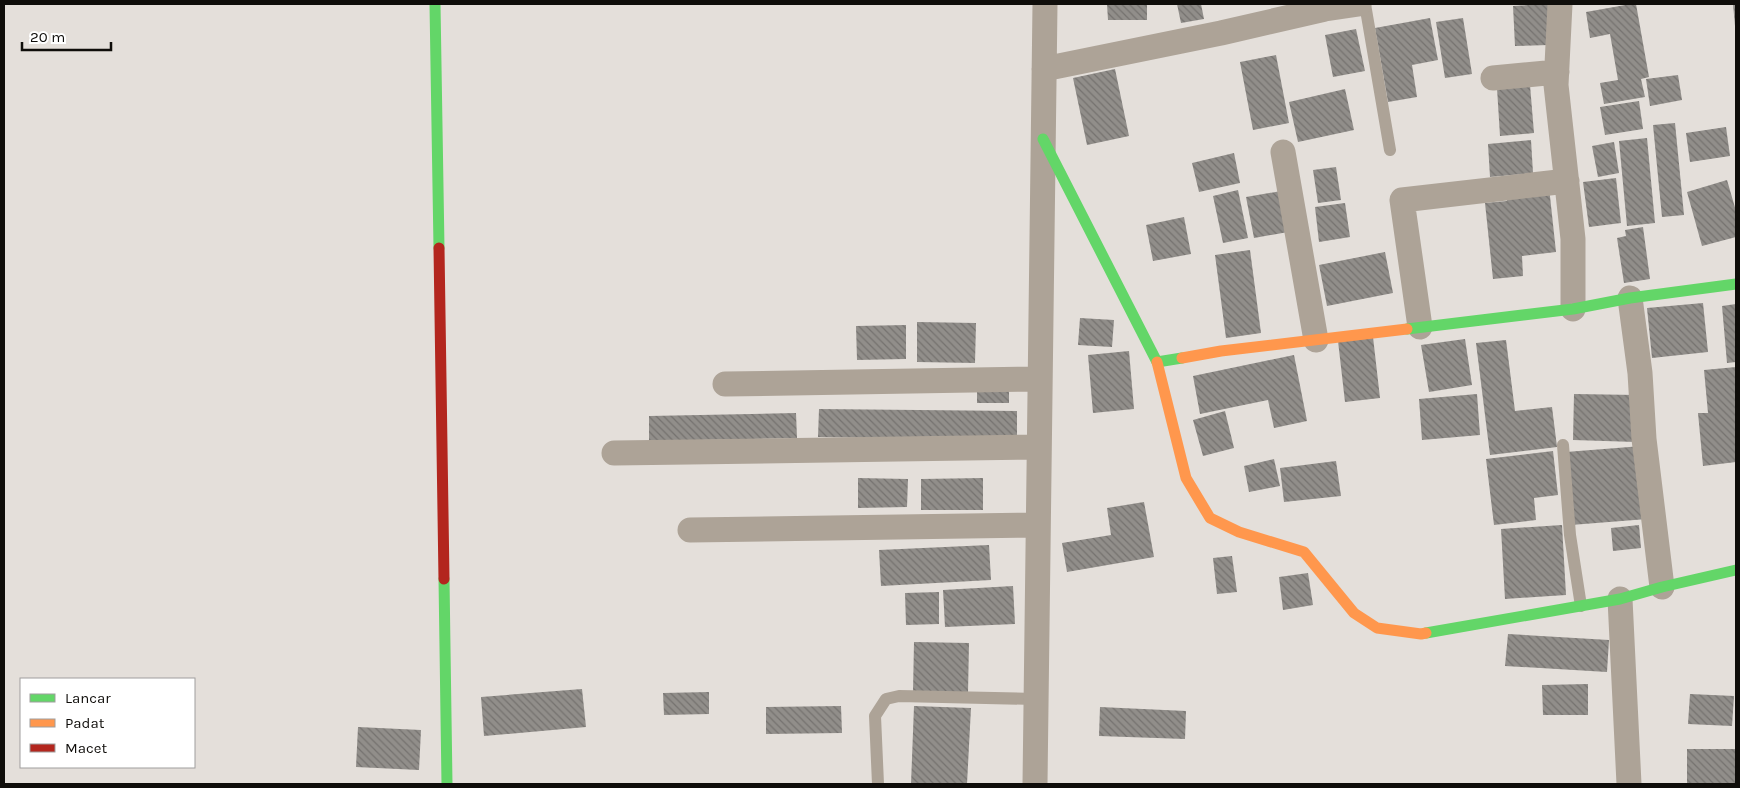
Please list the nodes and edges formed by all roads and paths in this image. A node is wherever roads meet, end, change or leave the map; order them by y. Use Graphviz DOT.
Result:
graph roads {
  1 [pos="435,4"];
  2 [pos="1045,4"];
  3 [pos="1359,4"];
  4 [pos="1365,4"];
  5 [pos="1560,4"];
  6 [pos="1044,69"];
  7 [pos="1557,72"];
  8 [pos="1493,78"];
  9 [pos="1043,139"];
  10 [pos="1390,150"];
  11 [pos="1283,152"];
  12 [pos="1567,181"];
  13 [pos="1736,284"];
  14 [pos="1630,298"];
  15 [pos="1573,309"];
  16 [pos="1420,327"];
  17 [pos="1316,340"];
  18 [pos="1157,362"];
  19 [pos="1039,378"];
  20 [pos="725,384"];
  21 [pos="1563,445"];
  22 [pos="1038,447"];
  23 [pos="614,454"];
  24 [pos="1037,525"];
  25 [pos="690,530"];
  26 [pos="1736,570"];
  27 [pos="1662,587"];
  28 [pos="1620,599"];
  29 [pos="1581,606"];
  30 [pos="1035,699"];
  31 [pos="447,784"];
  32 [pos="878,784"];
  33 [pos="1035,784"];
  34 [pos="1629,784"];
  1 -- 31 [label="street"];
  2 -- 6 [label="street"];
  3 -- 6 [label="street"];
  4 -- 10 [label="lane"];
  5 -- 7 [label="street"];
  6 -- 9 [label="street"];
  7 -- 8 [label="street"];
  7 -- 12 [label="street"];
  9 -- 18 [label="street"];
  9 -- 19 [label="street"];
  11 -- 17 [label="street"];
  12 -- 15 [label="street"];
  12 -- 16 [label="street"];
  13 -- 14 [label="street"];
  14 -- 15 [label="street"];
  14 -- 27 [label="street"];
  15 -- 16 [label="street"];
  16 -- 17 [label="street"];
  17 -- 18 [label="street"];
  18 -- 29 [label="street"];
  19 -- 20 [label="street"];
  19 -- 22 [label="street"];
  21 -- 29 [label="lane"];
  22 -- 23 [label="street"];
  22 -- 24 [label="street"];
  24 -- 25 [label="street"];
  24 -- 30 [label="street"];
  26 -- 27 [label="street"];
  27 -- 28 [label="street"];
  28 -- 29 [label="street"];
  28 -- 34 [label="street"];
  30 -- 32 [label="lane"];
  30 -- 33 [label="street"];
}
